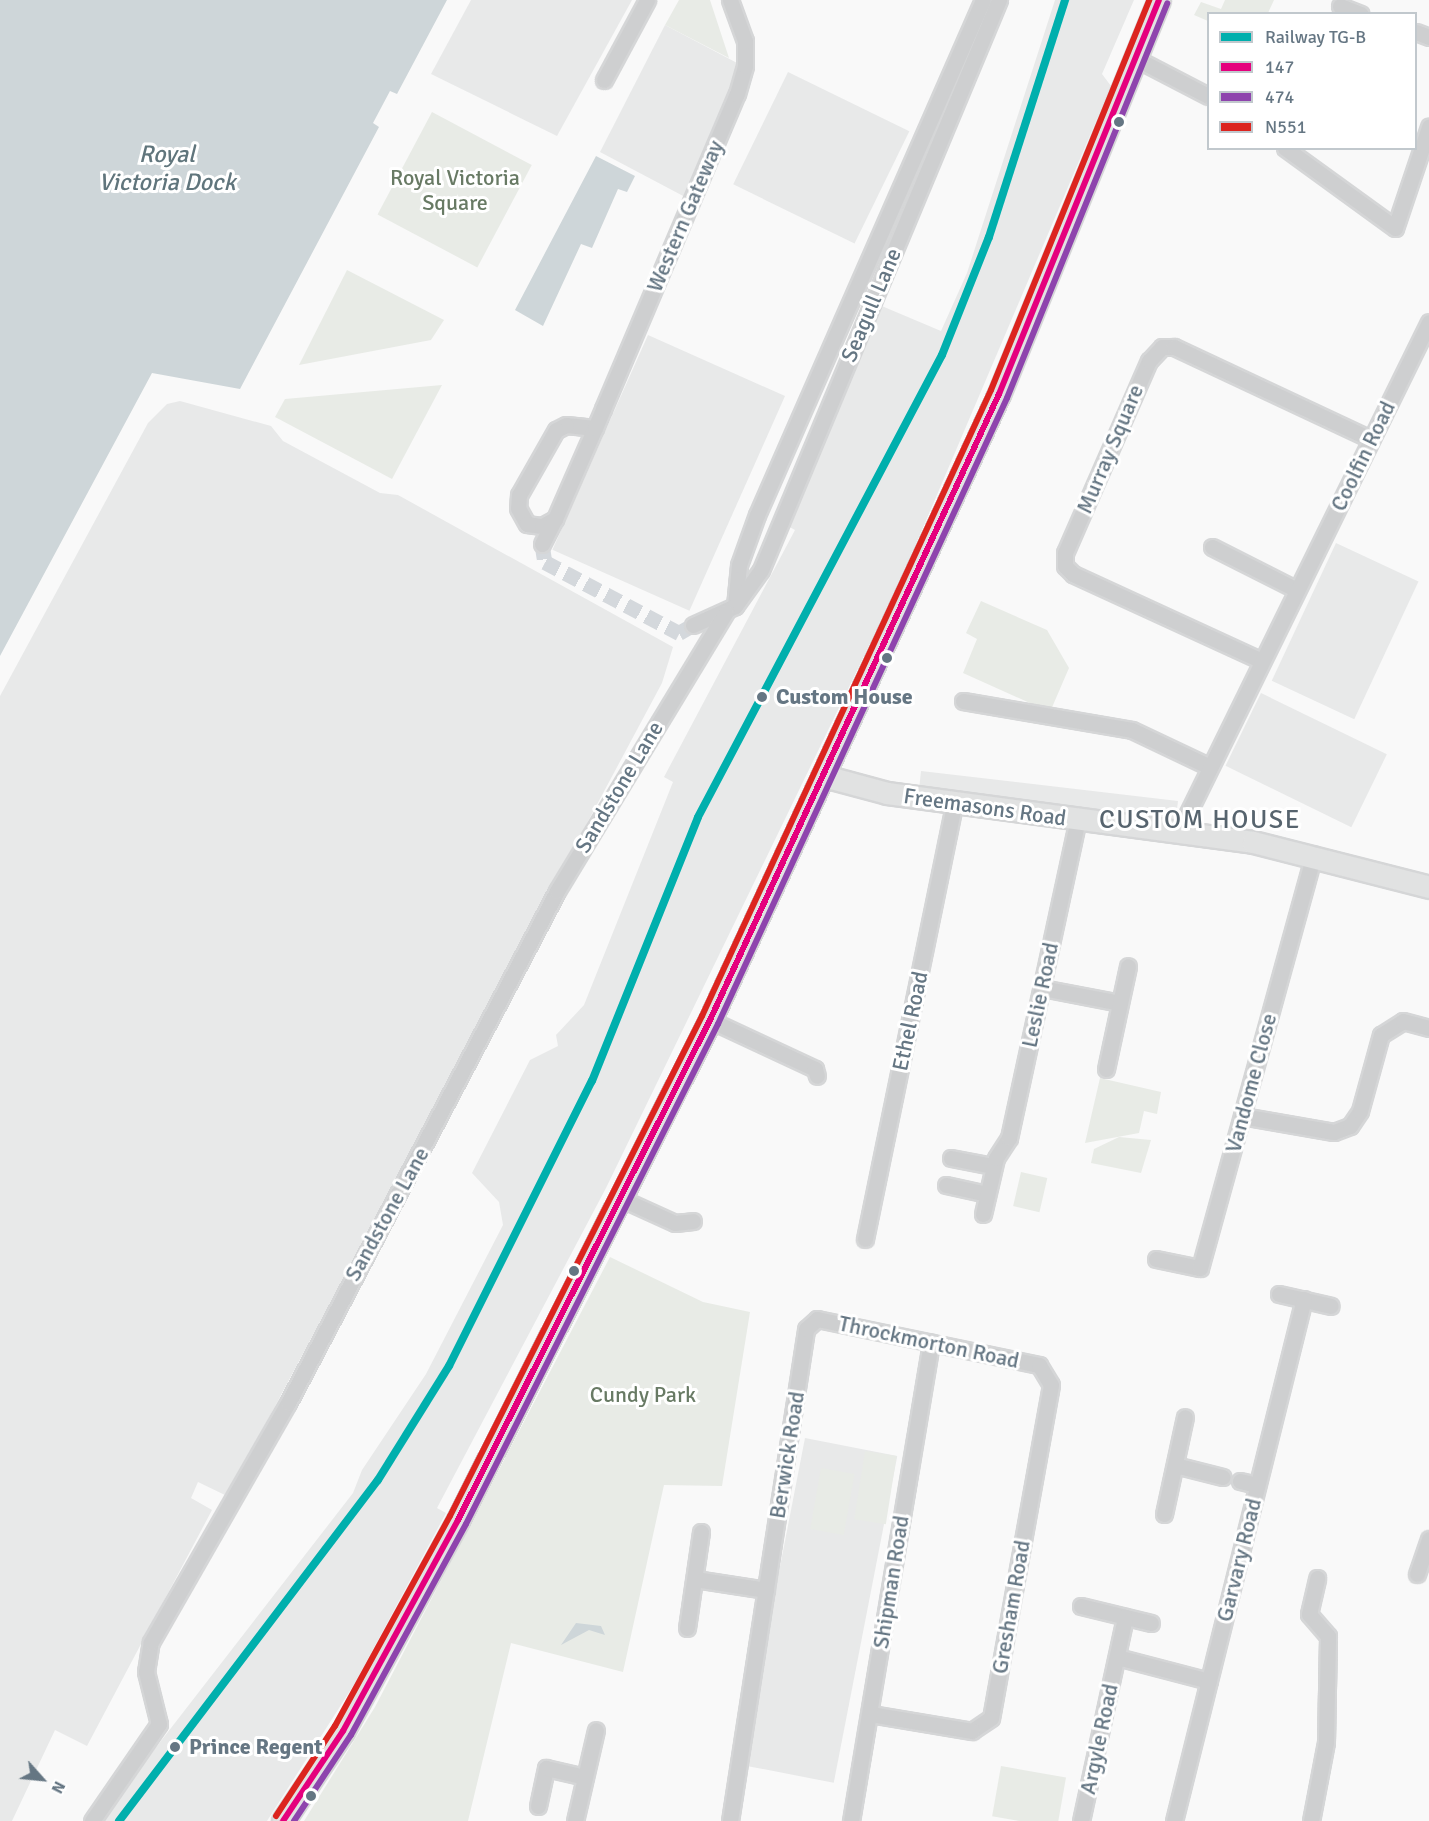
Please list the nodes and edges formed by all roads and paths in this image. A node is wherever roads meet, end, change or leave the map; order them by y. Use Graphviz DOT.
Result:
graph roads {
  1 [pos="647,0"];
  2 [pos="730,0"];
  3 [pos="983,0"];
  4 [pos="999,0"];
  5 [pos="1159,0"];
  6 [pos="1340,6"];
  7 [pos="1356,12"];
  8 [pos="1137,59"];
  9 [pos="604,80"];
  10 [pos="1207,95"];
  11 [pos="1429,127"];
  12 [pos="1288,150"];
  13 [pos="1429,322"];
  14 [pos="595,428"];
  15 [pos="1370,440"];
  16 [pos="555,519"];
  17 [pos="542,544"];
  18 [pos="1212,547"];
  19 [pos="1297,590"];
  20 [pos="730,609"];
  21 [pos="693,625"];
  22 [pos="1262,661"];
  23 [pos="963,701"];
  24 [pos="1210,768"];
  25 [pos="824,776"];
  26 [pos="955,802"];
  27 [pos="1078,819"];
  28 [pos="1185,833"];
  29 [pos="1314,854"];
  30 [pos="1429,886"];
  31 [pos="1128,966"];
  32 [pos="1042,988"];
  33 [pos="1120,1003"];
  34 [pos="710,1020"];
  35 [pos="1429,1028"];
  36 [pos="1106,1069"];
  37 [pos="817,1076"];
  38 [pos="1242,1116"];
  39 [pos="951,1158"];
  40 [pos="993,1166"];
  41 [pos="946,1185"];
  42 [pos="987,1194"];
  43 [pos="622,1199"];
  44 [pos="983,1214"];
  45 [pos="693,1221"];
  46 [pos="865,1239"];
  47 [pos="1156,1258"];
  48 [pos="1279,1294"];
  49 [pos="1304,1299"];
  50 [pos="1331,1306"];
  51 [pos="810,1320"];
  52 [pos="931,1343"];
  53 [pos="1047,1370"];
  54 [pos="1185,1417"];
  55 [pos="1175,1465"];
  56 [pos="1222,1477"];
  57 [pos="1240,1481"];
  58 [pos="1257,1485"];
  59 [pos="1164,1514"];
  60 [pos="701,1532"];
  61 [pos="1429,1539"];
  62 [pos="1417,1574"];
  63 [pos="1317,1578"];
  64 [pos="695,1579"];
  65 [pos="766,1590"];
  66 [pos="1081,1606"];
  67 [pos="1125,1617"];
  68 [pos="1151,1623"];
  69 [pos="687,1628"];
  70 [pos="1117,1657"];
  71 [pos="1209,1681"];
  72 [pos="870,1714"];
  73 [pos="596,1730"];
  74 [pos="585,1777"];
  75 [pos="538,1806"];
  76 [pos="92,1821"];
  77 [pos="283,1821"];
  78 [pos="575,1821"];
  79 [pos="730,1821"];
  80 [pos="851,1821"];
  81 [pos="1081,1821"];
  82 [pos="1174,1821"];
  83 [pos="1311,1821"];
  1 -- 9 [label="street"];
  2 -- 14 [label="street, Western Gateway"];
  3 -- 20 [label="street, Seagull Lane"];
  4 -- 20 [label="street, Seagull Lane"];
  5 -- 8 [label="street"];
  6 -- 7 [label="street"];
  8 -- 10 [label="street"];
  8 -- 25 [label="street"];
  11 -- 12 [label="street"];
  13 -- 15 [label="street, Coolfin Road"];
  14 -- 16 [label="street, Western Gateway"];
  14 -- 16 [label="street"];
  15 -- 19 [label="street, Coolfin Road"];
  15 -- 22 [label="street, Murray Square"];
  16 -- 17 [label="street, Western Gateway"];
  18 -- 19 [label="street"];
  19 -- 22 [label="street, Coolfin Road"];
  20 -- 21 [label="street"];
  20 -- 76 [label="street, Sandstone Lane"];
  22 -- 24 [label="street, Coolfin Road"];
  23 -- 24 [label="street"];
  24 -- 28 [label="street, Coolfin Road"];
  25 -- 26 [label="street, Freemasons Road"];
  25 -- 34 [label="street"];
  26 -- 27 [label="street, Freemasons Road"];
  26 -- 46 [label="street, Ethel Road"];
  27 -- 28 [label="street, Freemasons Road"];
  27 -- 32 [label="street, Leslie Road"];
  28 -- 29 [label="street, Freemasons Road"];
  29 -- 30 [label="street, Freemasons Road"];
  29 -- 38 [label="street, Vandome Close"];
  31 -- 33 [label="street"];
  32 -- 33 [label="street"];
  32 -- 40 [label="street, Leslie Road"];
  33 -- 36 [label="street"];
  34 -- 37 [label="street"];
  34 -- 43 [label="street"];
  35 -- 38 [label="street"];
  38 -- 47 [label="street, Vandome Close"];
  39 -- 40 [label="street"];
  40 -- 42 [label="street, Leslie Road"];
  41 -- 42 [label="street"];
  42 -- 44 [label="street, Leslie Road"];
  43 -- 45 [label="street"];
  43 -- 77 [label="street"];
  48 -- 49 [label="street"];
  49 -- 50 [label="street"];
  49 -- 58 [label="street, Garvary Road"];
  51 -- 52 [label="street, Throckmorton Road"];
  51 -- 65 [label="street, Berwick Road"];
  52 -- 53 [label="street, Throckmorton Road"];
  52 -- 72 [label="street, Shipman Road"];
  53 -- 72 [label="street, Gresham Road"];
  54 -- 55 [label="street"];
  55 -- 56 [label="street"];
  55 -- 59 [label="street"];
  57 -- 58 [label="street"];
  58 -- 71 [label="street, Garvary Road"];
  60 -- 64 [label="street"];
  61 -- 62 [label="street"];
  63 -- 83 [label="street"];
  64 -- 65 [label="street"];
  64 -- 69 [label="street"];
  65 -- 79 [label="street, Berwick Road"];
  66 -- 67 [label="street"];
  67 -- 68 [label="street"];
  67 -- 70 [label="street, Argyle Road"];
  70 -- 71 [label="street, Argyle Road"];
  70 -- 81 [label="street, Argyle Road"];
  71 -- 82 [label="street, Garvary Road"];
  72 -- 80 [label="street, Shipman Road"];
  73 -- 74 [label="street"];
  74 -- 75 [label="street"];
  74 -- 78 [label="street"];
}
